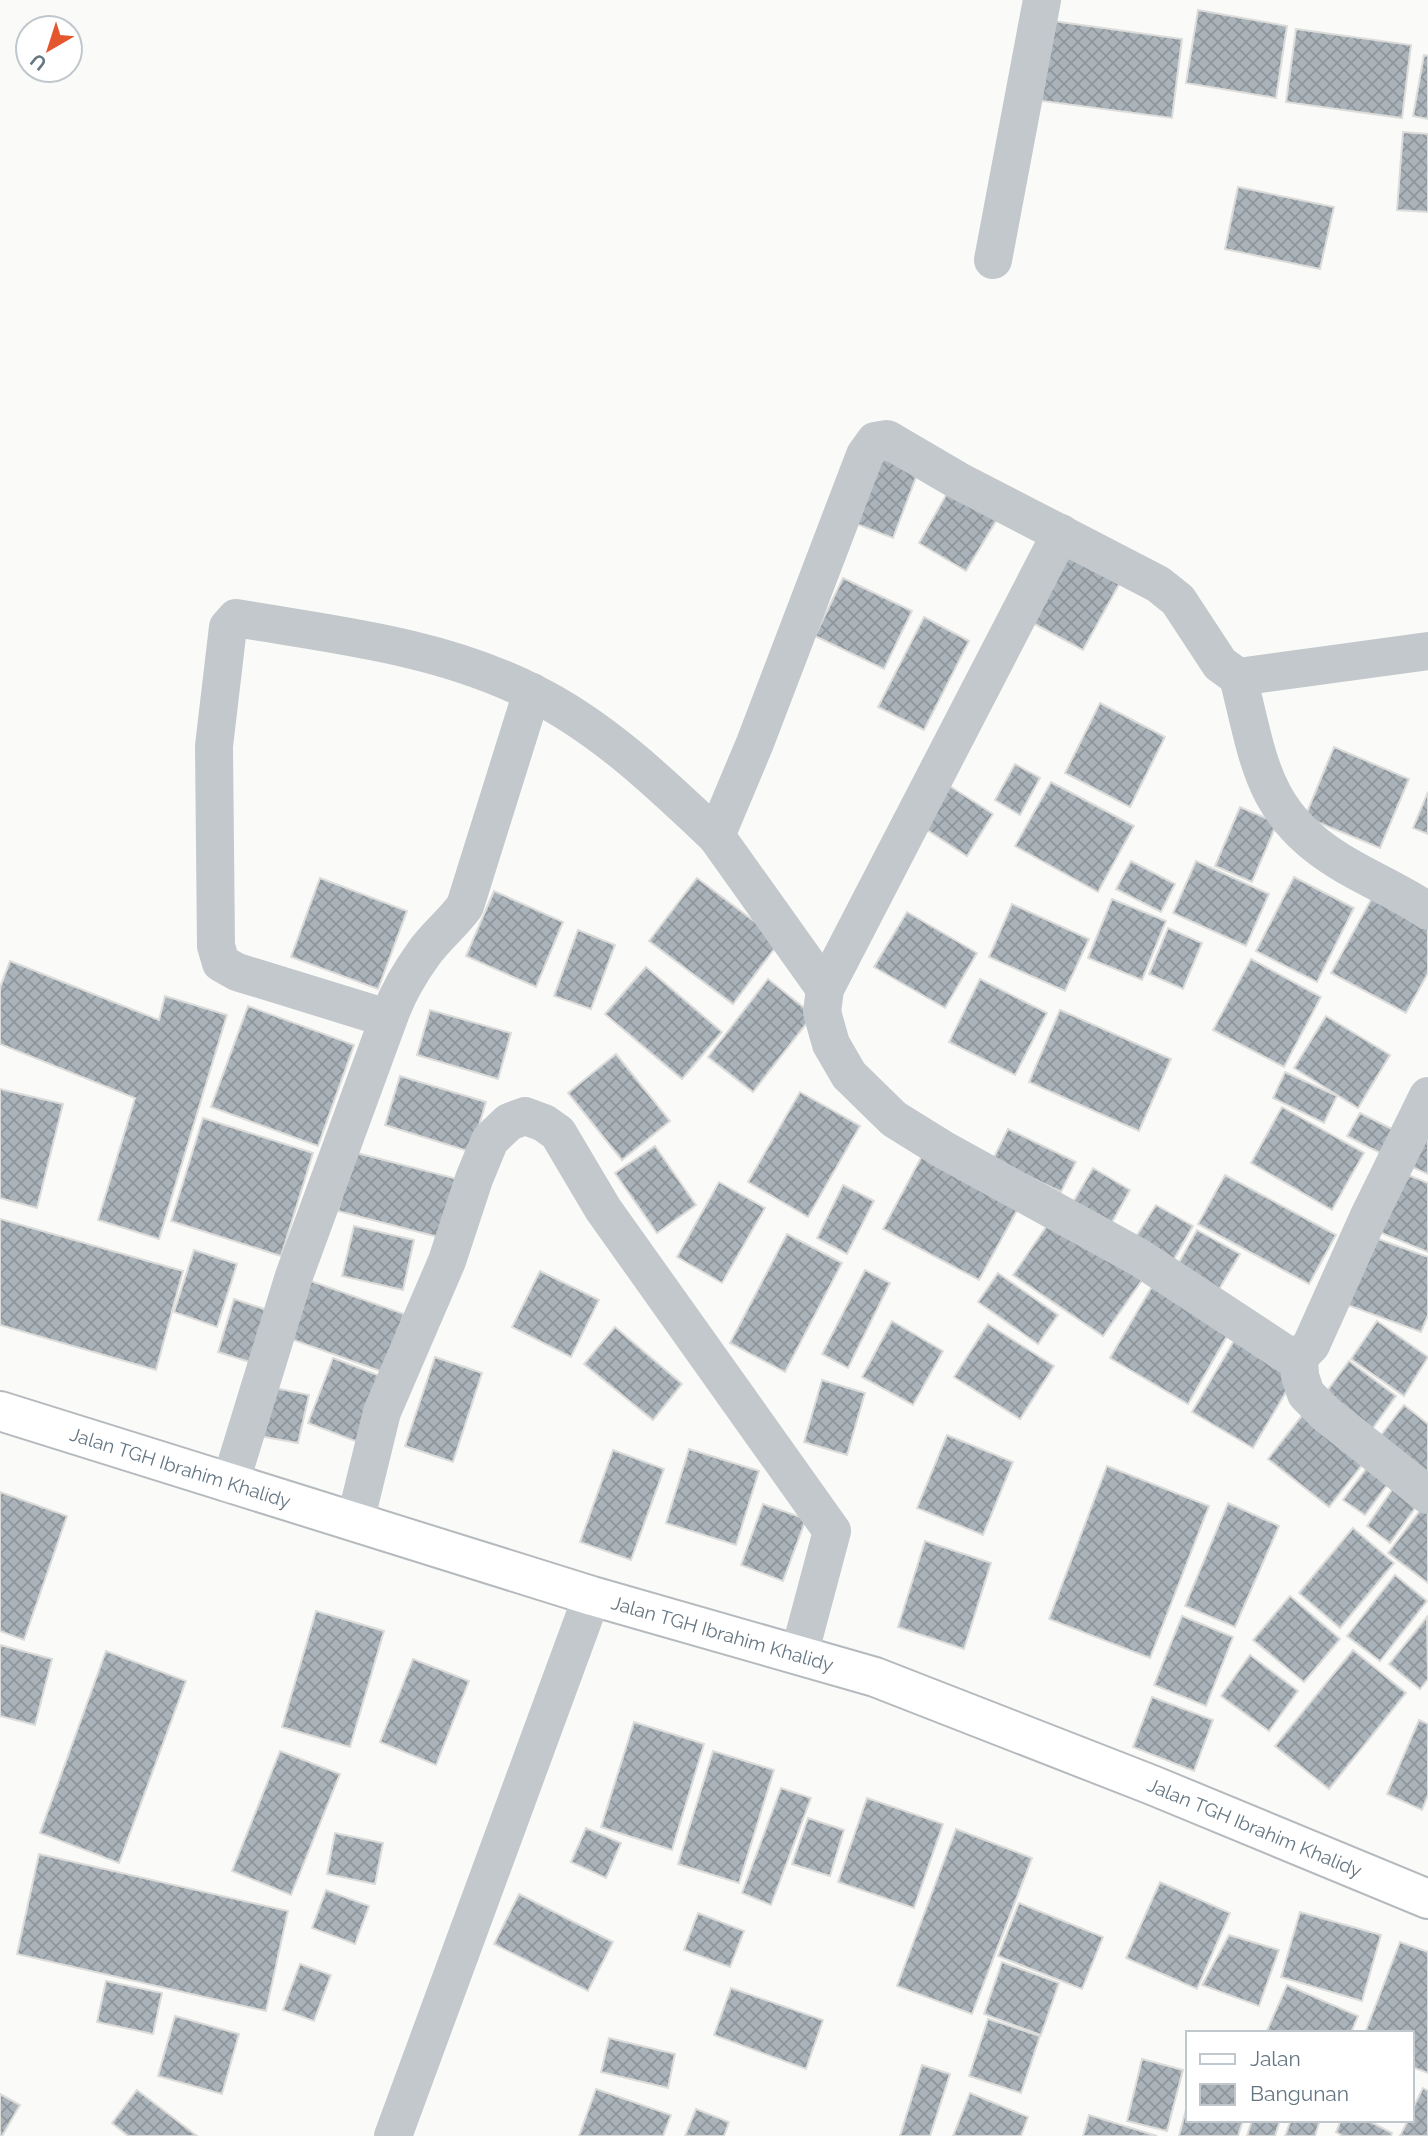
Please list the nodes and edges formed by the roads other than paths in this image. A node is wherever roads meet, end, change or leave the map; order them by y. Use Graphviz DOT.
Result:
graph roads {
  1 [pos="1042,0"];
  2 [pos="993,260"];
  3 [pos="1060,533"];
  4 [pos="1428,651"];
  5 [pos="1238,677"];
  6 [pos="532,692"];
  7 [pos="716,836"];
  8 [pos="1428,911"];
  9 [pos="825,989"];
  10 [pos="380,1016"];
  11 [pos="1428,1096"];
  12 [pos="1299,1357"];
  13 [pos="0,1411"];
  14 [pos="230,1483"];
  15 [pos="1428,1494"];
  16 [pos="355,1522"];
  17 [pos="592,1596"];
  18 [pos="799,1655"];
  19 [pos="1428,1899"];
  20 [pos="393,2136"];
  1 -- 2 [label="street"];
  3 -- 5 [label="street"];
  3 -- 7 [label="street"];
  3 -- 9 [label="street"];
  4 -- 5 [label="street"];
  5 -- 8 [label="street"];
  6 -- 7 [label="street"];
  6 -- 10 [label="street"];
  6 -- 14 [label="street"];
  7 -- 9 [label="street"];
  9 -- 12 [label="street"];
  11 -- 12 [label="street"];
  12 -- 15 [label="street"];
  13 -- 14 [label="main road, Jalan TGH Ibrahim Khalidy"];
  14 -- 16 [label="main road, Jalan TGH Ibrahim Khalidy"];
  16 -- 17 [label="main road, Jalan TGH Ibrahim Khalidy"];
  16 -- 18 [label="street"];
  17 -- 18 [label="main road, Jalan TGH Ibrahim Khalidy"];
  17 -- 20 [label="street"];
  18 -- 19 [label="main road, Jalan TGH Ibrahim Khalidy"];
}
